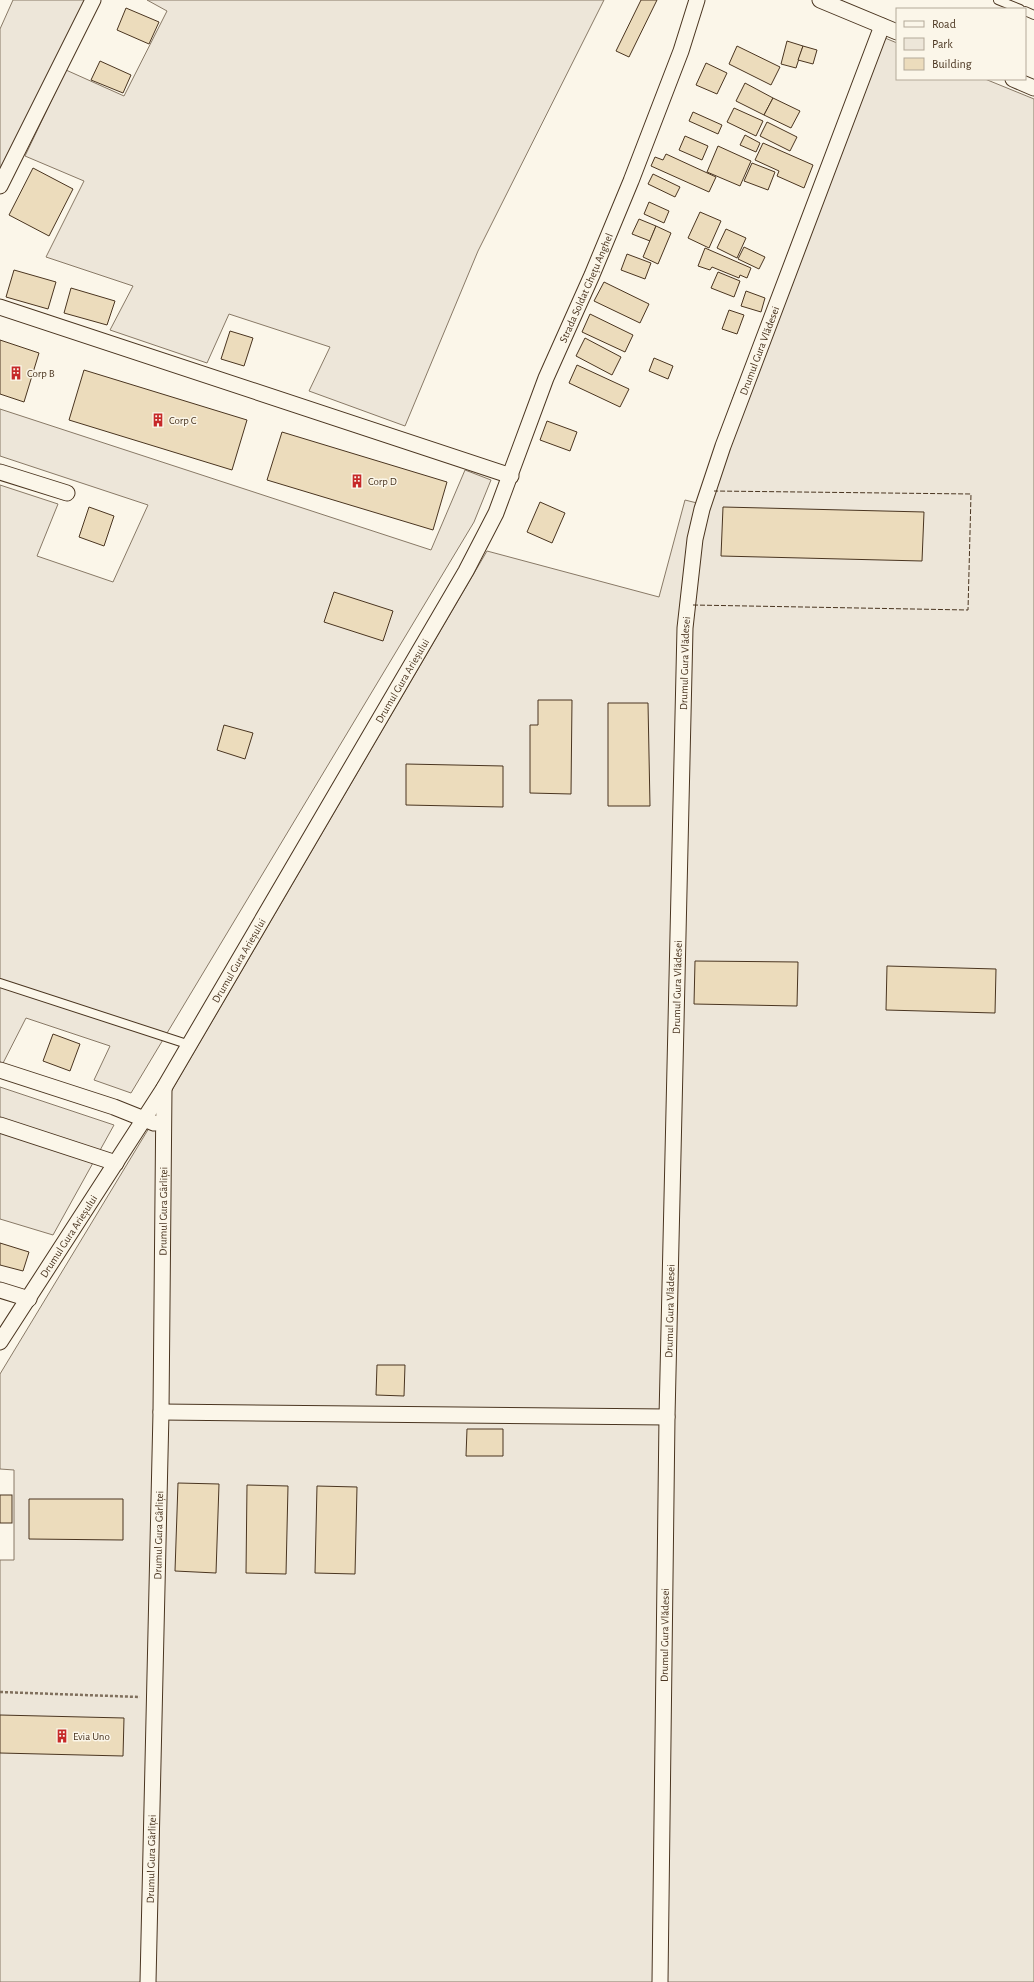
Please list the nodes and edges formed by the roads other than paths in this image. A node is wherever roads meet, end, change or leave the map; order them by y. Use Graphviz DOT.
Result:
graph roads {
  1 [pos="93,0"];
  2 [pos="697,0"];
  3 [pos="820,0"];
  4 [pos="998,0"];
  5 [pos="1018,8"];
  6 [pos="882,26"];
  7 [pos="896,32"];
  8 [pos="1015,80"];
  9 [pos="1034,88"];
  10 [pos="0,186"];
  11 [pos="0,307"];
  12 [pos="0,472"];
  13 [pos="511,476"];
  14 [pos="67,493"];
  15 [pos="466,571"];
  16 [pos="0,983"];
  17 [pos="190,1045"];
  18 [pos="0,1070"];
  19 [pos="164,1088"];
  20 [pos="145,1118"];
  21 [pos="0,1125"];
  22 [pos="164,1127"];
  23 [pos="116,1163"];
  24 [pos="0,1290"];
  25 [pos="29,1299"];
  26 [pos="0,1342"];
  27 [pos="161,1412"];
  28 [pos="667,1417"];
  29 [pos="148,1982"];
  30 [pos="660,1982"];
  1 -- 10 [label="street"];
  2 -- 13 [label="street, Strada Soldat Ghețu Anghel"];
  3 -- 6 [label="street"];
  4 -- 5 [label="lane"];
  6 -- 7 [label="street"];
  6 -- 28 [label="street, Drumul Gura Vlădesei"];
  8 -- 9 [label="street"];
  11 -- 13 [label="street"];
  12 -- 14 [label="street"];
  13 -- 15 [label="street, Strada Soldat Ghețu Anghel"];
  15 -- 17 [label="street, Drumul Gura Arieșului"];
  16 -- 17 [label="lane"];
  17 -- 19 [label="street, Drumul Gura Arieșului"];
  18 -- 20 [label="street"];
  19 -- 20 [label="street, Drumul Gura Arieșului"];
  19 -- 22 [label="street, Drumul Gura Gârliței"];
  20 -- 22 [label="street"];
  20 -- 23 [label="street, Drumul Gura Arieșului"];
  21 -- 23 [label="street"];
  22 -- 27 [label="street, Drumul Gura Gârliței"];
  23 -- 25 [label="street, Drumul Gura Arieșului"];
  24 -- 25 [label="street"];
  25 -- 26 [label="street, Drumul Gura Arieșului"];
  27 -- 28 [label="street"];
  27 -- 29 [label="street, Drumul Gura Gârliței"];
  28 -- 30 [label="street, Drumul Gura Vlădesei"];
}
